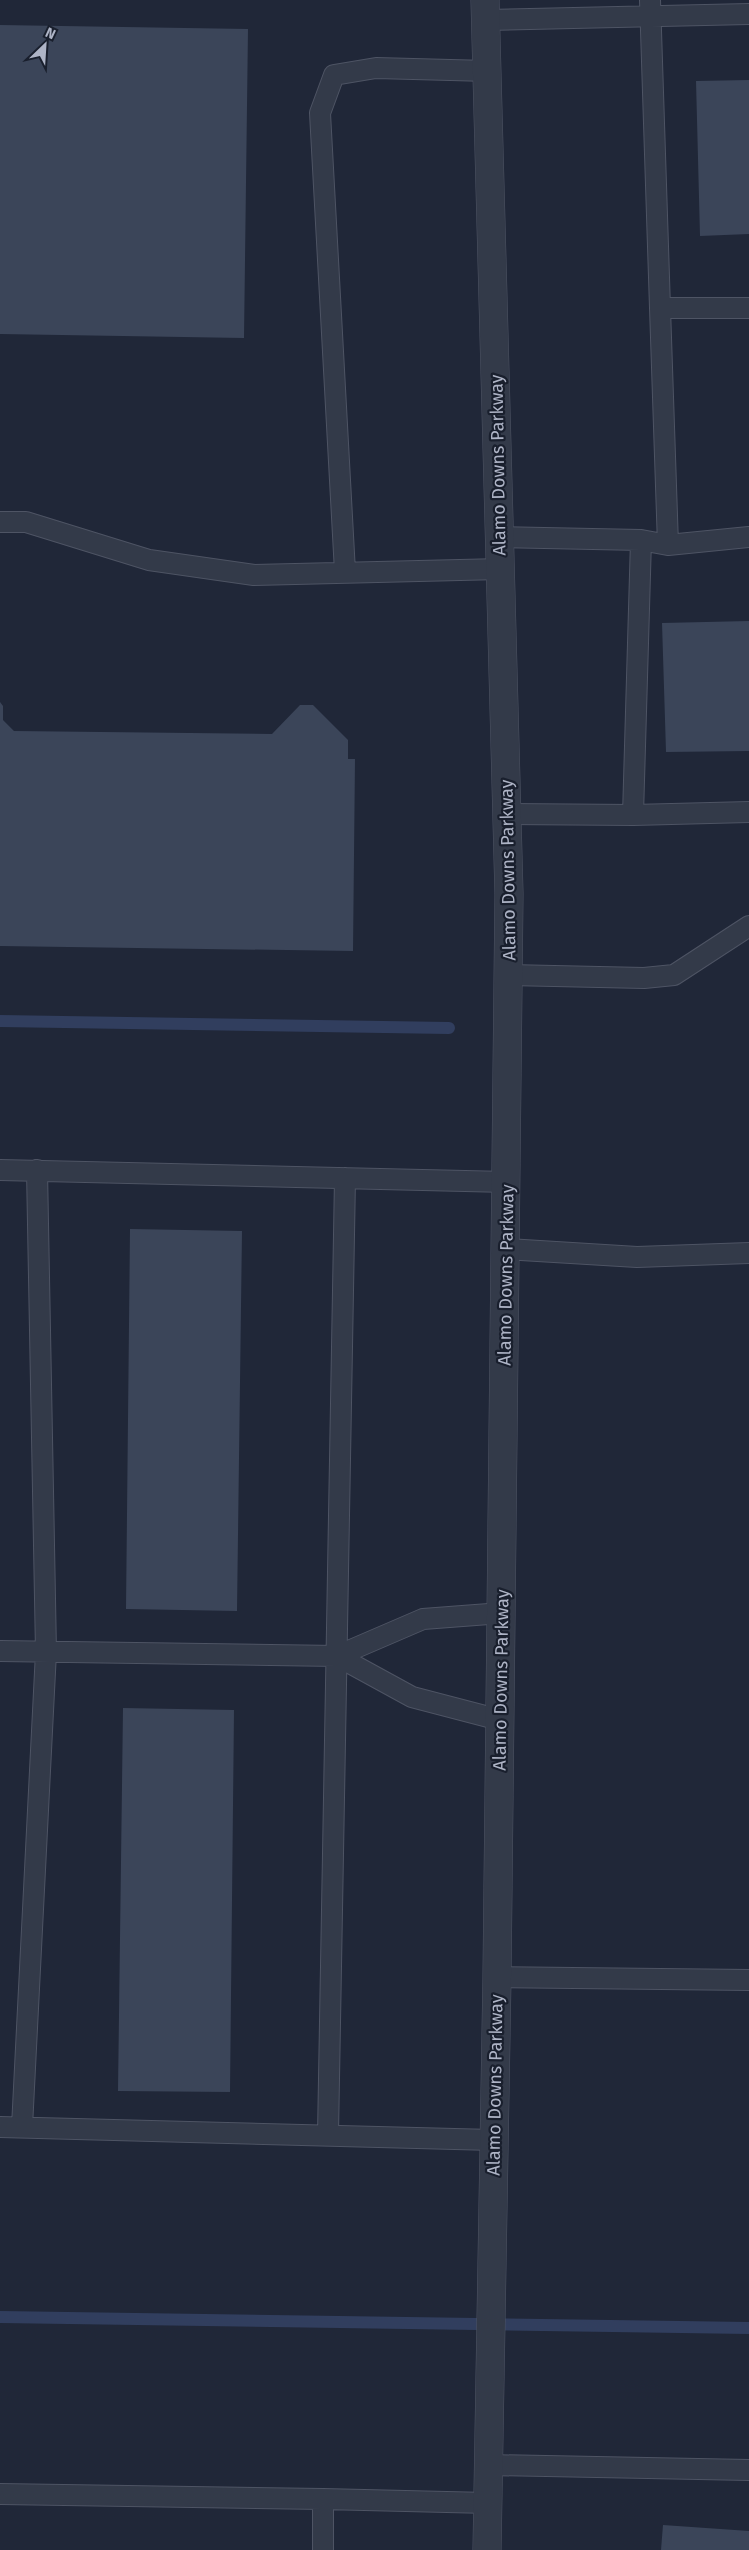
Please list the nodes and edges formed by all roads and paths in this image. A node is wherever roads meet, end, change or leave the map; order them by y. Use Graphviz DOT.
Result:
graph roads {
  1 [pos="650,8"];
  2 [pos="485,10"];
  3 [pos="749,14"];
  4 [pos="488,71"];
  5 [pos="660,308"];
  6 [pos="749,308"];
  7 [pos="0,522"];
  8 [pos="500,537"];
  9 [pos="749,537"];
  10 [pos="641,540"];
  11 [pos="668,545"];
  12 [pos="501,569"];
  13 [pos="345,572"];
  14 [pos="749,812"];
  15 [pos="508,814"];
  16 [pos="633,815"];
  17 [pos="749,926"];
  18 [pos="509,975"];
  19 [pos="0,1170"];
  20 [pos="37,1170"];
  21 [pos="346,1178"];
  22 [pos="507,1182"];
  23 [pos="506,1249"];
  24 [pos="749,1254"];
  25 [pos="502,1613"];
  26 [pos="0,1651"];
  27 [pos="46,1652"];
  28 [pos="337,1656"];
  29 [pos="500,1720"];
  30 [pos="497,1977"];
  31 [pos="749,1980"];
  32 [pos="0,2127"];
  33 [pos="22,2127"];
  34 [pos="328,2136"];
  35 [pos="493,2140"];
  36 [pos="489,2465"];
  37 [pos="749,2470"];
  38 [pos="0,2494"];
  39 [pos="323,2498"];
  40 [pos="488,2503"];
  41 [pos="323,2550"];
  42 [pos="487,2550"];
  1 -- 2 [label="lane"];
  1 -- 3 [label="lane"];
  1 -- 5 [label="lane"];
  2 -- 4 [label="street, Alamo Downs Parkway"];
  4 -- 8 [label="street, Alamo Downs Parkway"];
  4 -- 13 [label="lane"];
  5 -- 6 [label="lane"];
  5 -- 11 [label="lane"];
  7 -- 13 [label="lane"];
  8 -- 10 [label="lane"];
  8 -- 12 [label="street, Alamo Downs Parkway"];
  9 -- 11 [label="lane"];
  10 -- 11 [label="lane"];
  10 -- 16 [label="lane"];
  12 -- 13 [label="lane"];
  12 -- 15 [label="street, Alamo Downs Parkway"];
  14 -- 16 [label="lane"];
  15 -- 16 [label="lane"];
  15 -- 18 [label="street, Alamo Downs Parkway"];
  17 -- 18 [label="lane"];
  18 -- 22 [label="street, Alamo Downs Parkway"];
  19 -- 20 [label="lane"];
  20 -- 21 [label="lane"];
  20 -- 27 [label="lane"];
  21 -- 22 [label="lane"];
  21 -- 28 [label="lane"];
  22 -- 23 [label="street, Alamo Downs Parkway"];
  23 -- 24 [label="lane"];
  23 -- 25 [label="street, Alamo Downs Parkway"];
  25 -- 28 [label="lane"];
  25 -- 29 [label="street, Alamo Downs Parkway"];
  26 -- 27 [label="lane"];
  27 -- 28 [label="lane"];
  27 -- 33 [label="lane"];
  28 -- 29 [label="lane"];
  28 -- 34 [label="lane"];
  29 -- 30 [label="street, Alamo Downs Parkway"];
  30 -- 31 [label="lane"];
  30 -- 35 [label="street, Alamo Downs Parkway"];
  32 -- 33 [label="lane"];
  33 -- 34 [label="lane"];
  34 -- 35 [label="lane"];
  35 -- 36 [label="street, Alamo Downs Parkway"];
  36 -- 37 [label="lane"];
  36 -- 40 [label="street, Alamo Downs Parkway"];
  38 -- 39 [label="lane"];
  39 -- 40 [label="lane"];
  39 -- 41 [label="lane"];
  40 -- 42 [label="street, Alamo Downs Parkway"];
}
